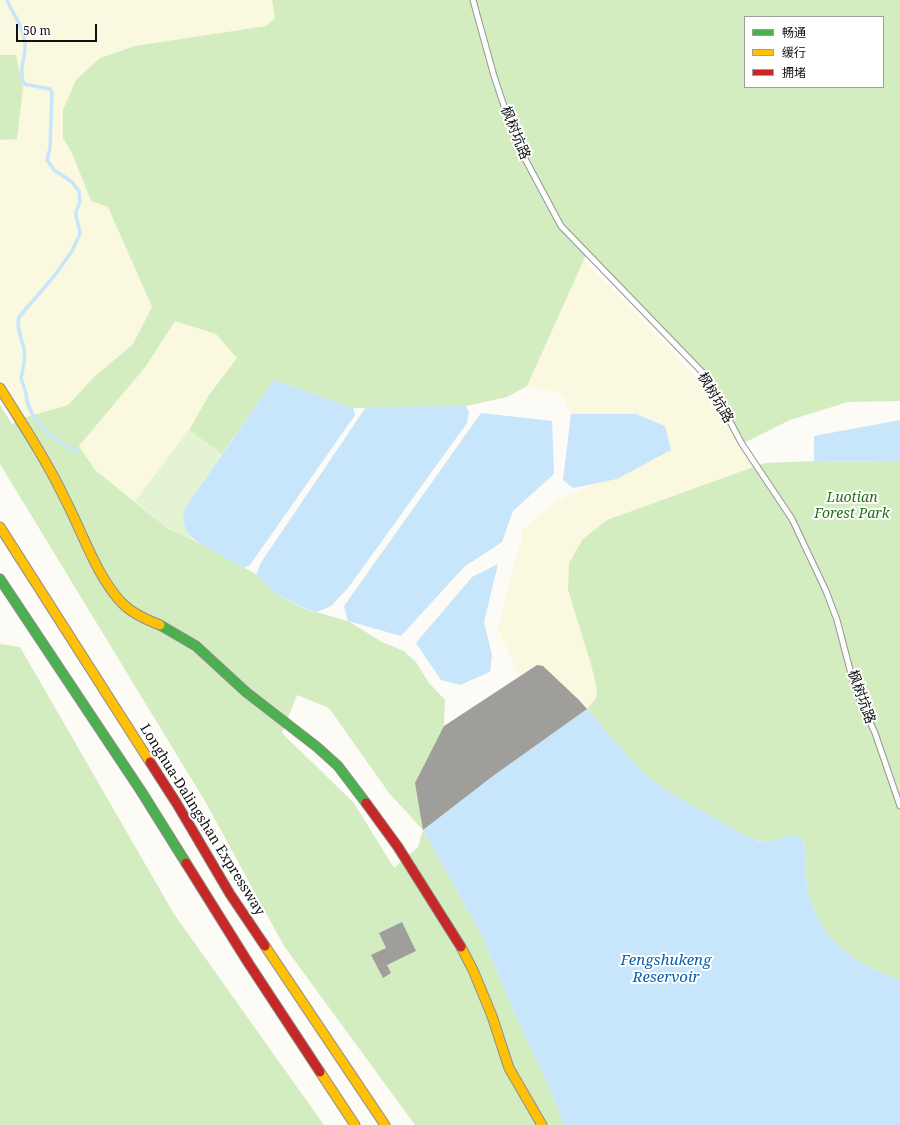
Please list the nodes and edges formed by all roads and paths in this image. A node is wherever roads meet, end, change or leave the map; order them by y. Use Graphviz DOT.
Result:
graph roads {
  1 [pos="473,0"];
  2 [pos="0,388"];
  3 [pos="0,526"];
  4 [pos="0,579"];
  5 [pos="900,806"];
  6 [pos="355,1125"];
  7 [pos="385,1125"];
  8 [pos="542,1125"];
  1 -- 5 [label="lane, 枫树坑路"];
  2 -- 8 [label="main road"];
  3 -- 7 [label="main road, Longhua-Dalingshan Expressway"];
  4 -- 6 [label="main road"];
}
